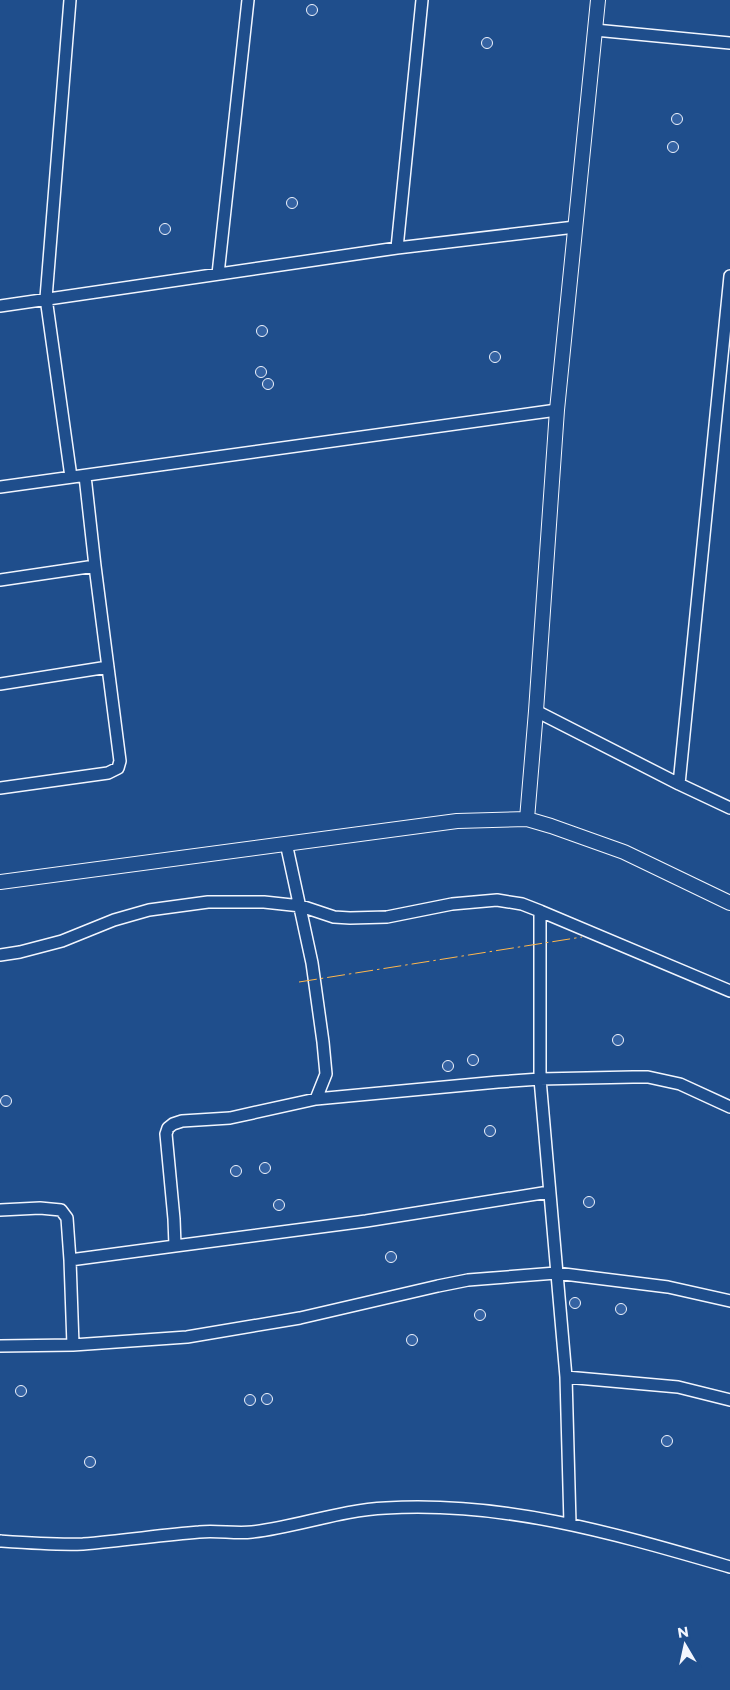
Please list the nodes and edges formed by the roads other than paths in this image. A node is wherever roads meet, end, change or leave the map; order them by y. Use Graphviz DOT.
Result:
graph roads {
  1 [pos="70,0"];
  2 [pos="248,0"];
  3 [pos="422,0"];
  4 [pos="598,0"];
  5 [pos="595,30"];
  6 [pos="730,43"];
  7 [pos="575,227"];
  8 [pos="397,248"];
  9 [pos="218,274"];
  10 [pos="730,276"];
  11 [pos="46,298"];
  12 [pos="0,306"];
  13 [pos="557,410"];
  14 [pos="85,476"];
  15 [pos="71,478"];
  16 [pos="0,487"];
  17 [pos="94,566"];
  18 [pos="0,580"];
  19 [pos="108,667"];
  20 [pos="0,684"];
  21 [pos="536,711"];
  22 [pos="680,784"];
  23 [pos="0,788"];
  24 [pos="730,808"];
  25 [pos="527,819"];
  26 [pos="286,844"];
  27 [pos="0,882"];
  28 [pos="730,903"];
  29 [pos="301,906"];
  30 [pos="540,911"];
  31 [pos="0,954"];
  32 [pos="730,991"];
  33 [pos="540,1079"];
  34 [pos="316,1099"];
  35 [pos="730,1107"];
  36 [pos="549,1192"];
  37 [pos="0,1210"];
  38 [pos="175,1246"];
  39 [pos="70,1260"];
  40 [pos="556,1273"];
  41 [pos="730,1301"];
  42 [pos="73,1345"];
  43 [pos="0,1346"];
  44 [pos="566,1377"];
  45 [pos="730,1400"];
  46 [pos="570,1524"];
  47 [pos="0,1542"];
  48 [pos="730,1567"];
  1 -- 11 [label="street"];
  2 -- 9 [label="street"];
  3 -- 8 [label="street"];
  4 -- 5 [label="street"];
  5 -- 6 [label="street"];
  5 -- 7 [label="street"];
  7 -- 8 [label="street"];
  7 -- 13 [label="street"];
  8 -- 9 [label="street"];
  9 -- 11 [label="street"];
  10 -- 22 [label="street"];
  11 -- 12 [label="street"];
  11 -- 15 [label="street"];
  13 -- 14 [label="street"];
  13 -- 21 [label="street"];
  14 -- 15 [label="street"];
  14 -- 17 [label="street"];
  15 -- 16 [label="street"];
  17 -- 18 [label="street"];
  17 -- 19 [label="street"];
  19 -- 20 [label="street"];
  19 -- 23 [label="street"];
  21 -- 22 [label="street"];
  21 -- 25 [label="street"];
  22 -- 24 [label="street"];
  25 -- 26 [label="street"];
  25 -- 28 [label="street"];
  26 -- 27 [label="street"];
  26 -- 29 [label="street"];
  29 -- 30 [label="street"];
  29 -- 31 [label="street"];
  29 -- 34 [label="street"];
  30 -- 32 [label="street"];
  30 -- 33 [label="street"];
  33 -- 34 [label="street"];
  33 -- 35 [label="street"];
  33 -- 36 [label="street"];
  34 -- 38 [label="street"];
  36 -- 38 [label="street"];
  36 -- 40 [label="street"];
  37 -- 39 [label="street"];
  38 -- 39 [label="street"];
  39 -- 42 [label="street"];
  40 -- 41 [label="street"];
  40 -- 42 [label="street"];
  40 -- 44 [label="street"];
  42 -- 43 [label="street"];
  44 -- 45 [label="street"];
  44 -- 46 [label="street"];
  46 -- 47 [label="street"];
  46 -- 48 [label="street"];
}
